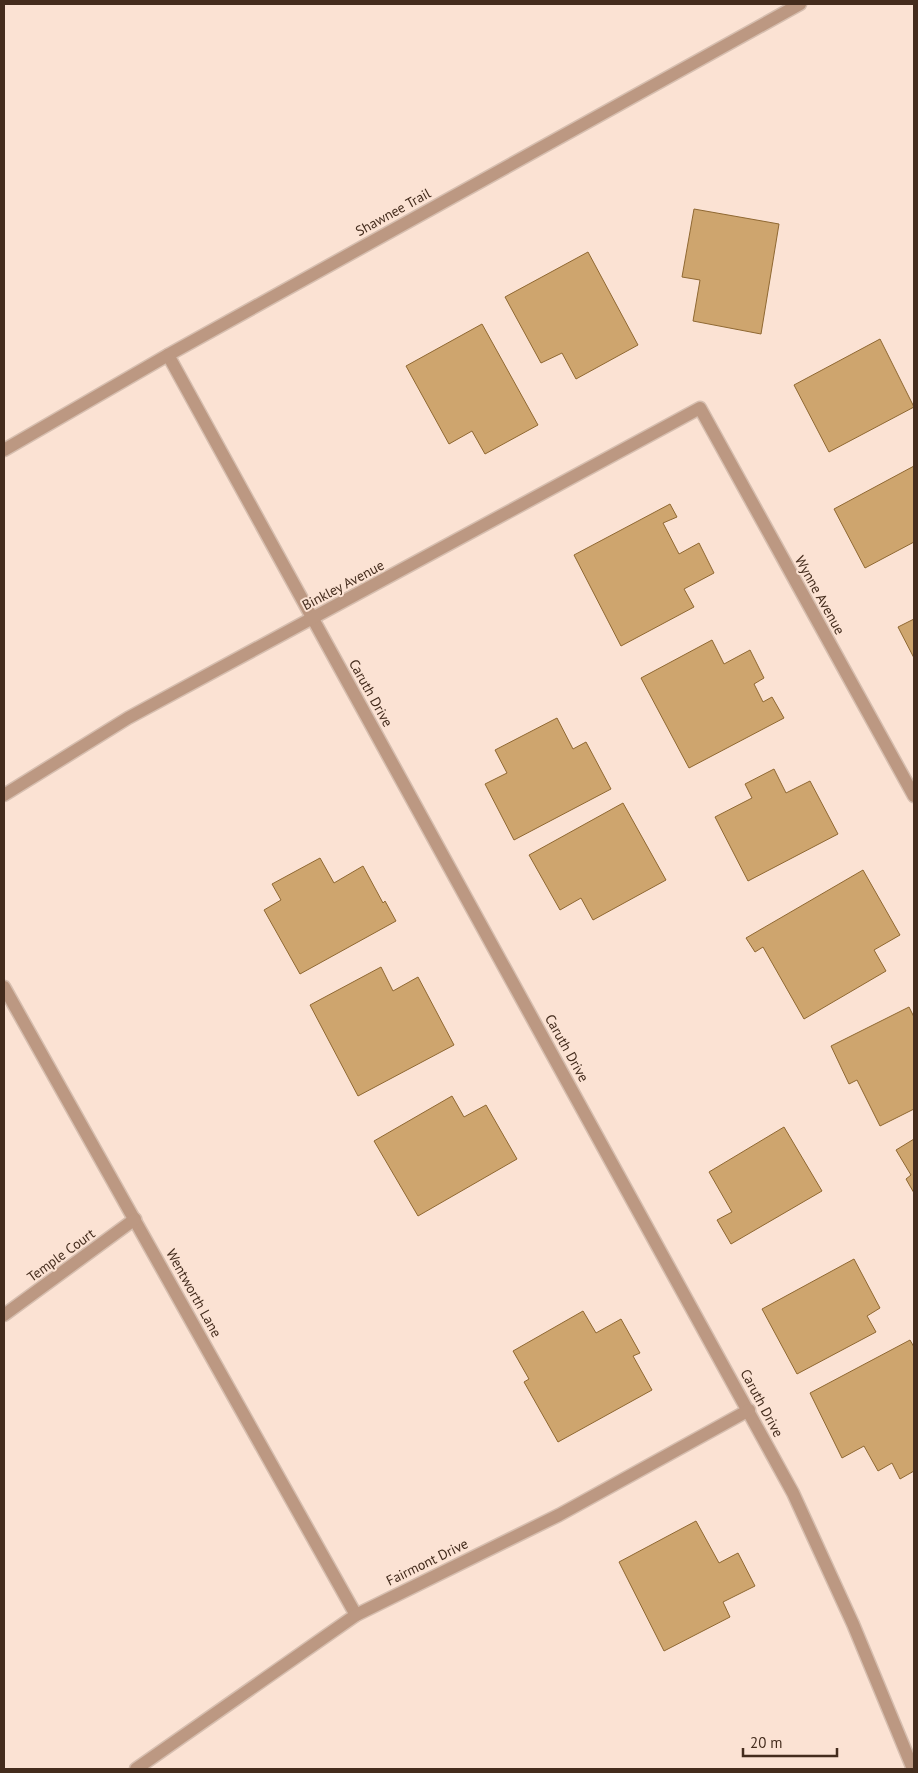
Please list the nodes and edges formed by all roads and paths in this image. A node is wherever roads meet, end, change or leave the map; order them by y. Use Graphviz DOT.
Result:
graph roads {
  1 [pos="800,4"];
  2 [pos="168,355"];
  3 [pos="700,408"];
  4 [pos="4,450"];
  5 [pos="313,618"];
  6 [pos="4,795"];
  7 [pos="914,796"];
  8 [pos="4,988"];
  9 [pos="135,1219"];
  10 [pos="4,1315"];
  11 [pos="749,1410"];
  12 [pos="356,1615"];
  13 [pos="136,1769"];
  14 [pos="913,1769"];
  1 -- 2 [label="street, Shawnee Trail"];
  2 -- 4 [label="street, Shawnee Trail"];
  2 -- 5 [label="street, Caruth Drive"];
  3 -- 5 [label="street, Binkley Avenue"];
  3 -- 7 [label="street, Wynne Avenue"];
  5 -- 6 [label="street, Binkley Avenue"];
  5 -- 11 [label="street, Caruth Drive"];
  8 -- 9 [label="street, Wentworth Lane"];
  9 -- 10 [label="street, Temple Court"];
  9 -- 12 [label="street, Wentworth Lane"];
  11 -- 12 [label="street, Fairmont Drive"];
  11 -- 14 [label="street, Caruth Drive"];
  12 -- 13 [label="street, Fairmont Drive"];
}
